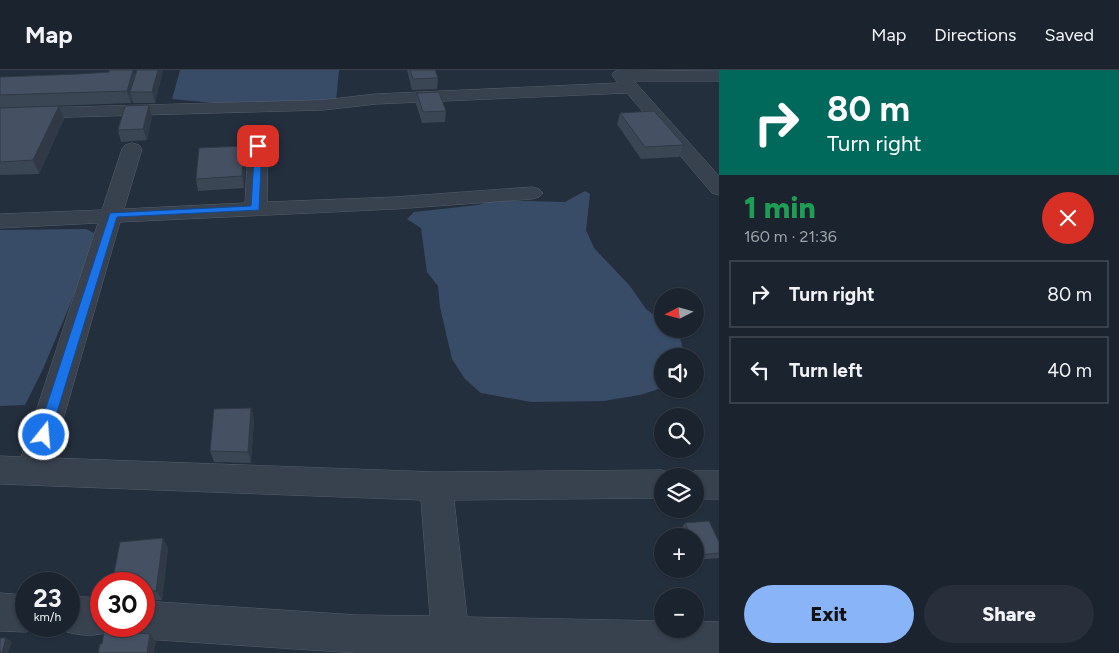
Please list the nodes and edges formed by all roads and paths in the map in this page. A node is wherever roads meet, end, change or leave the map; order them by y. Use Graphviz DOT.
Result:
graph roads {
  1 [pos="719,76"];
  2 [pos="623,78"];
  3 [pos="0,114"];
  4 [pos="258,146"];
  5 [pos="132,149"];
  6 [pos="719,189"];
  7 [pos="532,193"];
  8 [pos="256,208"];
  9 [pos="113,215"];
  10 [pos="0,221"];
  11 [pos="0,470"];
  12 [pos="32,472"];
  13 [pos="654,484"];
  14 [pos="704,485"];
  15 [pos="719,485"];
  16 [pos="436,486"];
  17 [pos="0,612"];
  18 [pos="15,613"];
  19 [pos="155,621"];
  20 [pos="719,641"];
  21 [pos="451,644"];
  1 -- 2 [label="street"];
  2 -- 3 [label="street"];
  2 -- 6 [label="street"];
  4 -- 8 [label="street"];
  5 -- 9 [label="street"];
  7 -- 8 [label="street"];
  8 -- 9 [label="street"];
  9 -- 10 [label="street"];
  9 -- 12 [label="street"];
  11 -- 12 [label="street"];
  12 -- 16 [label="street"];
  13 -- 16 [label="street"];
  14 -- 15 [label="street"];
  16 -- 21 [label="street"];
  17 -- 18 [label="street"];
  19 -- 21 [label="street"];
  20 -- 21 [label="street"];
}
